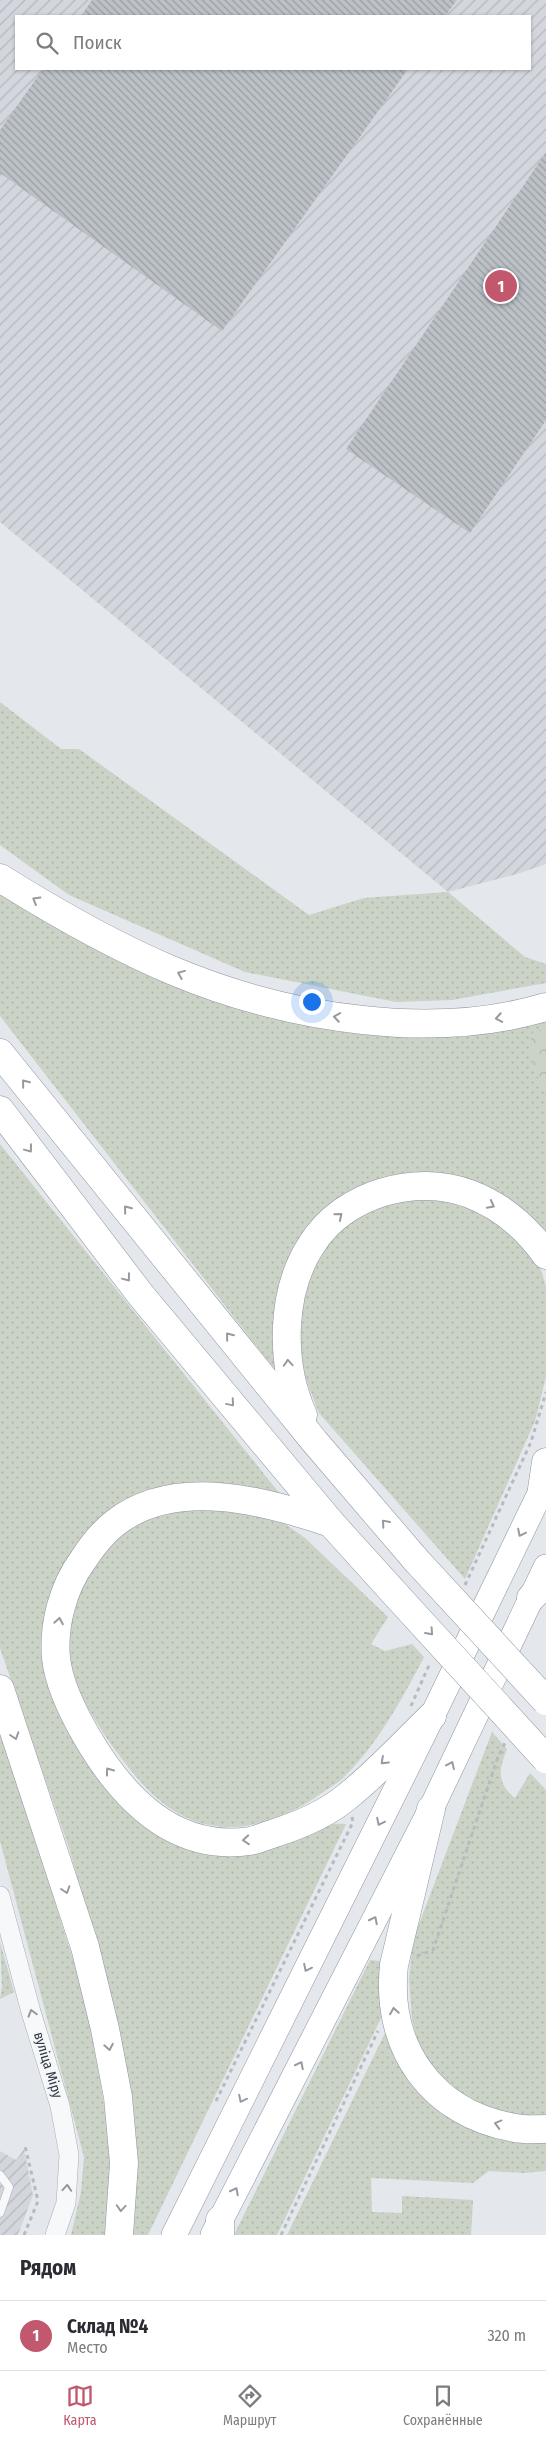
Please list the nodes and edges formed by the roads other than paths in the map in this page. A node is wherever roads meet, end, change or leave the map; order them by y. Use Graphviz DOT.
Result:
graph roads {
  1 [pos="0,878"];
  2 [pos="546,1007"];
  3 [pos="0,1053"];
  4 [pos="0,1110"];
  5 [pos="546,1255"];
  6 [pos="315,1442"];
  7 [pos="546,1462"];
  8 [pos="544,1485"];
  9 [pos="331,1523"];
  10 [pos="546,1567"];
  11 [pos="538,1590"];
  12 [pos="0,1689"];
  13 [pos="546,1701"];
  14 [pos="432,1716"];
  15 [pos="546,1759"];
  16 [pos="430,1809"];
  17 [pos="0,1896"];
  18 [pos="546,2129"];
  19 [pos="0,2175"];
  20 [pos="0,2213"];
  21 [pos="218,2230"];
  22 [pos="55,2235"];
  23 [pos="119,2235"];
  24 [pos="174,2235"];
  2 -- 1 [label="highway, one-way"];
  6 -- 3 [label="highway, one-way"];
  4 -- 9 [label="highway, one-way"];
  6 -- 5 [label="highway, one-way"];
  13 -- 6 [label="highway, one-way, bridge"];
  7 -- 8 [label="highway"];
  8 -- 14 [label="highway, one-way"];
  14 -- 9 [label="highway, one-way"];
  9 -- 15 [label="highway, one-way, bridge"];
  10 -- 11 [label="highway"];
  16 -- 11 [label="highway, one-way"];
  12 -- 23 [label="highway, one-way"];
  14 -- 24 [label="highway, one-way"];
  18 -- 16 [label="highway, one-way"];
  21 -- 16 [label="highway, one-way"];
  22 -- 17 [label="street, вуліца Міру, one-way"];
  19 -- 20 [label="lane"];
}
